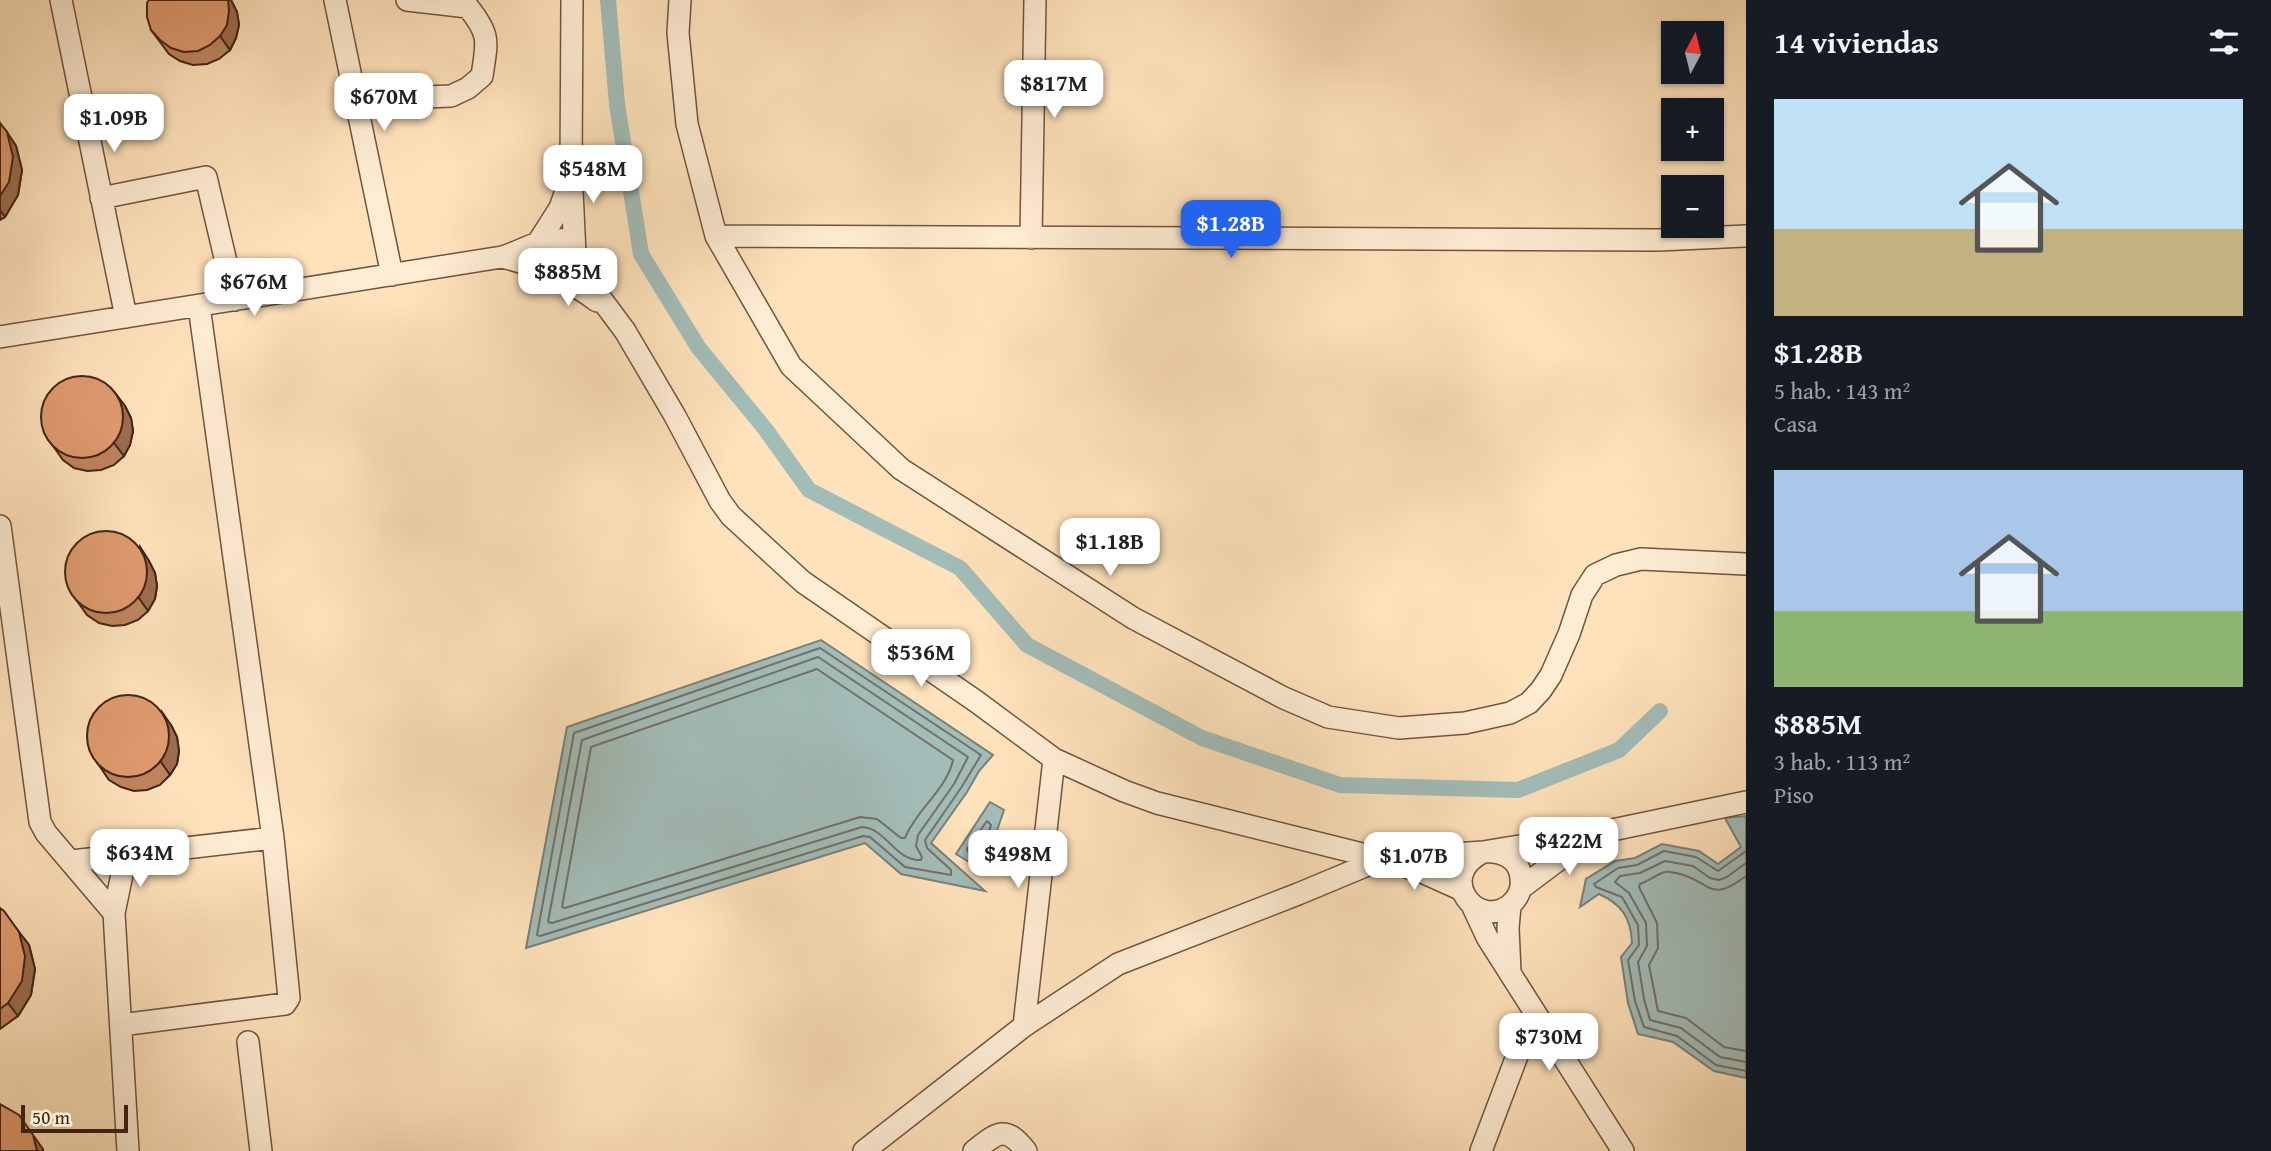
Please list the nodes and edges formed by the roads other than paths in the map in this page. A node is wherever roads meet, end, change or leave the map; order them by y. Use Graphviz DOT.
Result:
graph roads {
  1 [pos="61,0"];
  2 [pos="335,0"];
  3 [pos="407,0"];
  4 [pos="572,0"];
  5 [pos="680,0"];
  6 [pos="1035,0"];
  7 [pos="356,104"];
  8 [pos="571,169"];
  9 [pos="102,198"];
  10 [pos="716,236"];
  11 [pos="1746,236"];
  12 [pos="1031,238"];
  13 [pos="539,241"];
  14 [pos="575,251"];
  15 [pos="502,257"];
  16 [pos="547,272"];
  17 [pos="392,275"];
  18 [pos="235,300"];
  19 [pos="199,306"];
  20 [pos="610,311"];
  21 [pos="126,317"];
  22 [pos="0,337"];
  23 [pos="0,526"];
  24 [pos="1746,564"];
  25 [pos="1054,758"];
  26 [pos="1746,802"];
  27 [pos="1593,834"];
  28 [pos="273,838"];
  29 [pos="1483,852"];
  30 [pos="126,855"];
  31 [pos="1382,859"];
  32 [pos="72,861"];
  33 [pos="1467,897"];
  34 [pos="1515,897"];
  35 [pos="114,913"];
  36 [pos="1510,974"];
  37 [pos="1534,1011"];
  38 [pos="121,1025"];
  39 [pos="1024,1026"];
  40 [pos="248,1042"];
  41 [pos="128,1151"];
  42 [pos="261,1151"];
  43 [pos="864,1151"];
  44 [pos="974,1151"];
  45 [pos="1026,1151"];
  46 [pos="1480,1151"];
  47 [pos="1623,1151"];
  1 -- 9 [label="street"];
  2 -- 7 [label="street"];
  3 -- 7 [label="street"];
  4 -- 8 [label="street"];
  5 -- 10 [label="street"];
  6 -- 12 [label="street"];
  7 -- 17 [label="street"];
  8 -- 13 [label="street"];
  8 -- 14 [label="street"];
  9 -- 18 [label="street"];
  9 -- 21 [label="street"];
  10 -- 12 [label="street"];
  10 -- 24 [label="street"];
  11 -- 12 [label="street"];
  13 -- 14 [label="street"];
  13 -- 15 [label="street"];
  13 -- 16 [label="street"];
  14 -- 16 [label="street"];
  14 -- 20 [label="street"];
  15 -- 16 [label="street"];
  15 -- 17 [label="street"];
  16 -- 20 [label="street"];
  17 -- 18 [label="street"];
  18 -- 19 [label="street"];
  19 -- 21 [label="street"];
  19 -- 28 [label="street"];
  20 -- 25 [label="street"];
  21 -- 22 [label="street"];
  23 -- 32 [label="street"];
  25 -- 31 [label="street"];
  25 -- 39 [label="street"];
  26 -- 27 [label="street"];
  27 -- 29 [label="street"];
  27 -- 34 [label="street"];
  28 -- 30 [label="street"];
  28 -- 38 [label="street"];
  29 -- 31 [label="street"];
  29 -- 33 [label="street"];
  29 -- 34 [label="street"];
  30 -- 32 [label="street"];
  30 -- 35 [label="street"];
  31 -- 33 [label="street"];
  31 -- 39 [label="street"];
  32 -- 35 [label="street"];
  33 -- 34 [label="street"];
  33 -- 36 [label="street"];
  34 -- 36 [label="street"];
  35 -- 38 [label="street"];
  36 -- 37 [label="street"];
  37 -- 46 [label="street"];
  37 -- 47 [label="street"];
  38 -- 41 [label="street"];
  39 -- 43 [label="street"];
  40 -- 42 [label="street"];
  44 -- 45 [label="street"];
}
